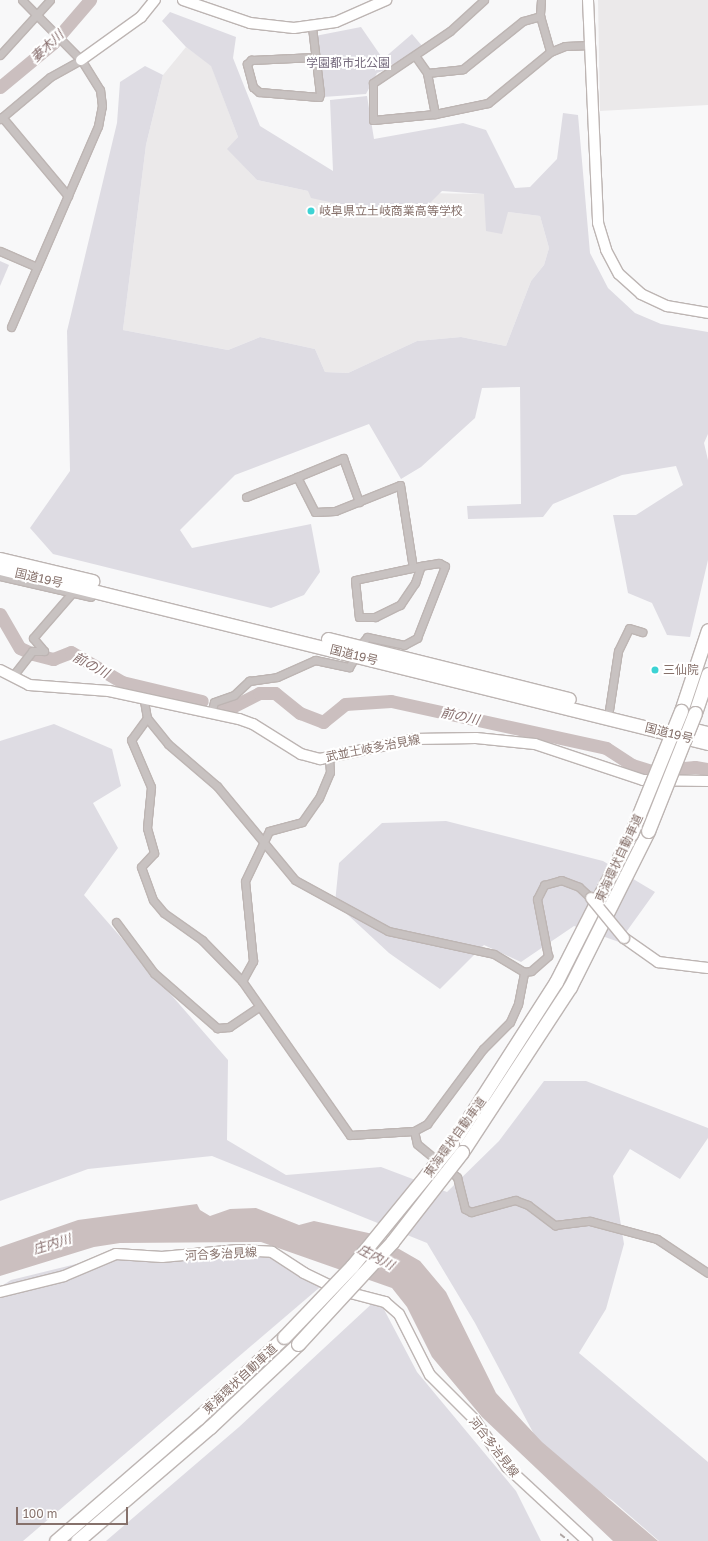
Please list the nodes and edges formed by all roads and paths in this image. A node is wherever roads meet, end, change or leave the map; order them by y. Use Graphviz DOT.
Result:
graph roads {
  1 [pos="22,0"];
  2 [pos="50,0"];
  3 [pos="155,0"];
  4 [pos="183,0"];
  5 [pos="386,0"];
  6 [pos="484,0"];
  7 [pos="541,0"];
  8 [pos="588,0"];
  9 [pos="540,16"];
  10 [pos="39,18"];
  11 [pos="312,27"];
  12 [pos="591,45"];
  13 [pos="550,52"];
  14 [pos="0,55"];
  15 [pos="79,57"];
  16 [pos="315,57"];
  17 [pos="416,57"];
  18 [pos="427,73"];
  19 [pos="435,114"];
  20 [pos="1,118"];
  21 [pos="68,196"];
  22 [pos="0,251"];
  23 [pos="36,267"];
  24 [pos="708,313"];
  25 [pos="11,327"];
  26 [pos="297,477"];
  27 [pos="246,497"];
  28 [pos="359,502"];
  29 [pos="0,551"];
  30 [pos="0,559"];
  31 [pos="421,566"];
  32 [pos="0,568"];
  33 [pos="413,568"];
  34 [pos="43,569"];
  35 [pos="0,576"];
  36 [pos="72,593"];
  37 [pos="109,594"];
  38 [pos="708,630"];
  39 [pos="642,632"];
  40 [pos="358,651"];
  41 [pos="0,670"];
  42 [pos="708,674"];
  43 [pos="12,677"];
  44 [pos="144,701"];
  45 [pos="610,710"];
  46 [pos="210,714"];
  47 [pos="147,718"];
  48 [pos="633,724"];
  49 [pos="680,726"];
  50 [pos="708,727"];
  51 [pos="708,733"];
  52 [pos="708,742"];
  53 [pos="708,748"];
  54 [pos="329,759"];
  55 [pos="708,781"];
  56 [pos="263,840"];
  57 [pos="591,898"];
  58 [pos="116,922"];
  59 [pos="708,968"];
  60 [pos="524,972"];
  61 [pos="242,981"];
  62 [pos="259,1007"];
  63 [pos="414,1132"];
  64 [pos="708,1273"];
  65 [pos="0,1292"];
  66 [pos="56,1541"];
  67 [pos="77,1541"];
  68 [pos="587,1541"];
  1 -- 10 [label="street"];
  2 -- 10 [label="street"];
  3 -- 15 [label="main road"];
  4 -- 11 [label="main road"];
  5 -- 11 [label="main road"];
  6 -- 17 [label="street"];
  7 -- 9 [label="street"];
  8 -- 12 [label="main road"];
  9 -- 13 [label="street"];
  9 -- 18 [label="street"];
  10 -- 14 [label="street"];
  10 -- 15 [label="street"];
  11 -- 16 [label="street"];
  12 -- 13 [label="street"];
  12 -- 24 [label="main road"];
  13 -- 19 [label="street"];
  15 -- 20 [label="street"];
  15 -- 21 [label="street"];
  16 -- 16 [label="street"];
  17 -- 18 [label="street"];
  17 -- 19 [label="street"];
  18 -- 19 [label="street"];
  20 -- 21 [label="street"];
  21 -- 23 [label="street"];
  22 -- 23 [label="street"];
  23 -- 25 [label="street"];
  26 -- 27 [label="street"];
  26 -- 28 [label="street"];
  26 -- 28 [label="street"];
  28 -- 33 [label="street"];
  29 -- 34 [label="highway"];
  30 -- 34 [label="highway, 国道19号"];
  31 -- 33 [label="street"];
  31 -- 33 [label="street"];
  31 -- 40 [label="street"];
  32 -- 37 [label="highway, 国道19号"];
  34 -- 40 [label="highway, 国道19号"];
  35 -- 36 [label="street"];
  36 -- 37 [label="street"];
  36 -- 43 [label="street"];
  37 -- 40 [label="highway, 国道19号"];
  38 -- 66 [label="highway, 東海環状自動車道, bridge"];
  39 -- 45 [label="street"];
  40 -- 45 [label="highway, 国道19号"];
  40 -- 46 [label="street"];
  40 -- 48 [label="highway, 国道19号"];
  41 -- 43 [label="main road, 武並土岐多治見線"];
  42 -- 67 [label="highway, 東海環状自動車道, bridge"];
  43 -- 44 [label="main road, 武並土岐多治見線"];
  44 -- 46 [label="main road, 武並土岐多治見線"];
  44 -- 47 [label="street"];
  45 -- 49 [label="highway, 国道19号"];
  46 -- 54 [label="main road, 武並土岐多治見線"];
  47 -- 56 [label="street"];
  47 -- 61 [label="street"];
  48 -- 52 [label="highway, 国道19号"];
  48 -- 53 [label="highway"];
  49 -- 50 [label="highway"];
  49 -- 51 [label="highway, 国道19号"];
  54 -- 55 [label="main road, 武並土岐多治見線"];
  54 -- 56 [label="street"];
  56 -- 60 [label="street"];
  56 -- 61 [label="street"];
  57 -- 59 [label="main road, bridge"];
  57 -- 60 [label="street"];
  58 -- 62 [label="street"];
  60 -- 63 [label="street"];
  61 -- 62 [label="street"];
  62 -- 63 [label="street"];
  63 -- 64 [label="street"];
  65 -- 68 [label="main road, 河合多治見線"];
}
